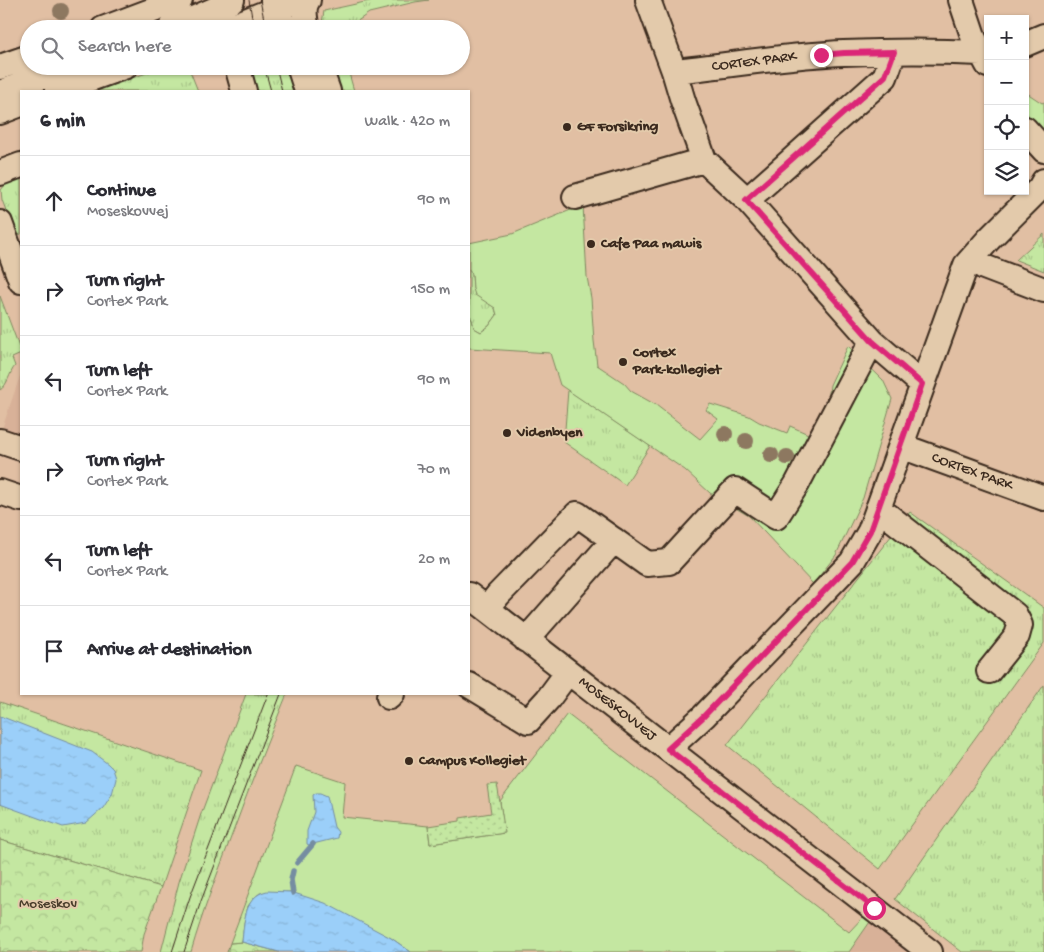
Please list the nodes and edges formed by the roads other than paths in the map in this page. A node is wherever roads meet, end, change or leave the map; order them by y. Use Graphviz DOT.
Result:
graph roads {
  1 [pos="180,0"];
  2 [pos="246,0"];
  3 [pos="648,0"];
  4 [pos="961,0"];
  5 [pos="286,6"];
  6 [pos="226,15"];
  7 [pos="127,20"];
  8 [pos="206,20"];
  9 [pos="305,20"];
  10 [pos="1044,36"];
  11 [pos="1029,42"];
  12 [pos="894,52"];
  13 [pos="984,54"];
  14 [pos="984,57"];
  15 [pos="20,60"];
  16 [pos="0,67"];
  17 [pos="674,72"];
  18 [pos="49,75"];
  19 [pos="101,75"];
  20 [pos="240,75"];
  21 [pos="302,75"];
  22 [pos="323,75"];
  23 [pos="60,90"];
  24 [pos="244,90"];
  25 [pos="307,90"];
  26 [pos="328,90"];
  27 [pos="0,94"];
  28 [pos="20,104"];
  29 [pos="0,112"];
  30 [pos="1029,133"];
  31 [pos="1044,150"];
  32 [pos="704,160"];
  33 [pos="20,165"];
  34 [pos="0,173"];
  35 [pos="1044,182"];
  36 [pos="575,197"];
  37 [pos="746,200"];
  38 [pos="0,223"];
  39 [pos="973,257"];
  40 [pos="20,278"];
  41 [pos="1044,290"];
  42 [pos="872,341"];
  43 [pos="922,384"];
  44 [pos="0,441"];
  45 [pos="901,446"];
  46 [pos="20,448"];
  47 [pos="0,492"];
  48 [pos="1044,498"];
  49 [pos="20,499"];
  50 [pos="878,508"];
  51 [pos="614,540"];
  52 [pos="478,602"];
  53 [pos="526,640"];
  54 [pos="989,671"];
  55 [pos="568,672"];
  56 [pos="470,686"];
  57 [pos="668,749"];
  58 [pos="930,952"];
  1 -- 7 [label="street"];
  2 -- 6 [label="street"];
  3 -- 17 [label="street"];
  4 -- 13 [label="street, CORTEX PARK"];
  5 -- 6 [label="street"];
  5 -- 9 [label="street"];
  6 -- 8 [label="street"];
  10 -- 11 [label="street"];
  12 -- 14 [label="street, CORTEX PARK"];
  12 -- 17 [label="street, CORTEX PARK"];
  12 -- 37 [label="street"];
  15 -- 16 [label="street"];
  17 -- 32 [label="street"];
  18 -- 27 [label="street"];
  19 -- 23 [label="street"];
  20 -- 24 [label="street"];
  21 -- 25 [label="street"];
  22 -- 26 [label="street"];
  28 -- 29 [label="street"];
  30 -- 31 [label="street"];
  32 -- 36 [label="street"];
  32 -- 37 [label="street"];
  33 -- 34 [label="street"];
  35 -- 39 [label="street"];
  37 -- 42 [label="street"];
  38 -- 40 [label="street"];
  39 -- 41 [label="street"];
  39 -- 43 [label="street"];
  42 -- 43 [label="street"];
  42 -- 51 [label="street"];
  43 -- 45 [label="street"];
  44 -- 46 [label="street"];
  45 -- 48 [label="street, CORTEX PARK"];
  45 -- 50 [label="street"];
  47 -- 49 [label="street"];
  50 -- 54 [label="street"];
  50 -- 57 [label="street"];
  51 -- 52 [label="street"];
  51 -- 53 [label="street"];
  52 -- 53 [label="street, MOSESKOVVEJ"];
  53 -- 55 [label="street, MOSESKOVVEJ"];
  55 -- 56 [label="street"];
  55 -- 57 [label="street, MOSESKOVVEJ"];
  57 -- 58 [label="street, MOSESKOVVEJ"];
}
